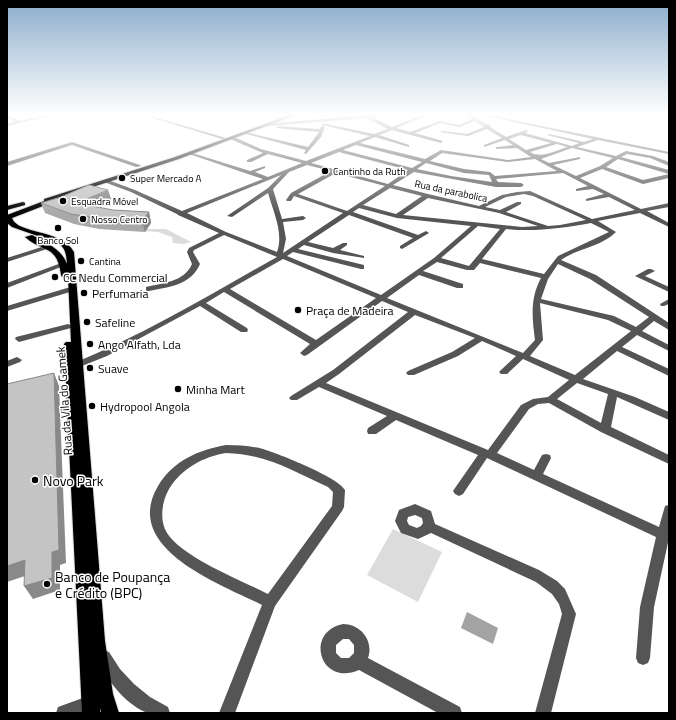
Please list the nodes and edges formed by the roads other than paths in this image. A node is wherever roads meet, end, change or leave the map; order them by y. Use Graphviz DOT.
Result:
graph roads {
  1 [pos="58,148"];
  2 [pos="85,148"];
  3 [pos="192,148"];
  4 [pos="207,148"];
  5 [pos="251,148"];
  6 [pos="303,148"];
  7 [pos="344,148"];
  8 [pos="373,148"];
  9 [pos="498,148"];
  10 [pos="502,148"];
  11 [pos="522,148"];
  12 [pos="539,148"];
  13 [pos="570,148"];
  14 [pos="575,148"];
  15 [pos="613,148"];
  16 [pos="644,148"];
  17 [pos="309,149"];
  18 [pos="338,150"];
  19 [pos="527,151"];
  20 [pos="269,152"];
  21 [pos="174,153"];
  22 [pos="669,153"];
  23 [pos="190,154"];
  24 [pos="602,154"];
  25 [pos="618,157"];
  26 [pos="158,158"];
  27 [pos="536,158"];
  28 [pos="578,158"];
  29 [pos="168,161"];
  30 [pos="249,161"];
  31 [pos="304,161"];
  32 [pos="427,161"];
  33 [pos="7,164"];
  34 [pos="549,164"];
  35 [pos="669,164"];
  36 [pos="387,165"];
  37 [pos="138,166"];
  38 [pos="263,167"];
  39 [pos="602,167"];
  40 [pos="374,168"];
  41 [pos="412,170"];
  42 [pos="335,171"];
  43 [pos="249,172"];
  44 [pos="288,172"];
  45 [pos="562,172"];
  46 [pos="669,172"];
  47 [pos="120,176"];
  48 [pos="669,176"];
  49 [pos="266,178"];
  50 [pos="493,178"];
  51 [pos="575,178"];
  52 [pos="663,178"];
  53 [pos="106,181"];
  54 [pos="669,181"];
  55 [pos="496,185"];
  56 [pos="521,185"];
  57 [pos="388,186"];
  58 [pos="593,187"];
  59 [pos="270,189"];
  60 [pos="578,190"];
  61 [pos="609,195"];
  62 [pos="427,196"];
  63 [pos="459,196"];
  64 [pos="588,200"];
  65 [pos="455,202"];
  66 [pos="519,203"];
  67 [pos="669,205"];
  68 [pos="358,206"];
  69 [pos="481,207"];
  70 [pos="7,210"];
  71 [pos="500,212"];
  72 [pos="642,212"];
  73 [pos="180,214"];
  74 [pos="346,214"];
  75 [pos="230,216"];
  76 [pos="397,216"];
  77 [pos="303,218"];
  78 [pos="594,221"];
  79 [pos="280,222"];
  80 [pos="477,224"];
  81 [pos="668,224"];
  82 [pos="9,225"];
  83 [pos="505,227"];
  84 [pos="546,227"];
  85 [pos="224,233"];
  86 [pos="426,233"];
  87 [pos="418,237"];
  88 [pos="66,243"];
  89 [pos="302,243"];
  90 [pos="345,244"];
  91 [pos="402,247"];
  92 [pos="50,248"];
  93 [pos="292,250"];
  94 [pos="334,251"];
  95 [pos="281,255"];
  96 [pos="362,257"];
  97 [pos="436,259"];
  98 [pos="7,260"];
  99 [pos="478,260"];
  100 [pos="556,261"];
  101 [pos="64,264"];
  102 [pos="361,267"];
  103 [pos="651,271"];
  104 [pos="418,272"];
  105 [pos="545,277"];
  106 [pos="7,286"];
  107 [pos="460,286"];
  108 [pos="149,289"];
  109 [pos="67,290"];
  110 [pos="224,290"];
  111 [pos="669,290"];
  112 [pos="382,298"];
  113 [pos="537,300"];
  114 [pos="200,303"];
  115 [pos="7,309"];
  116 [pos="414,312"];
  117 [pos="654,317"];
  118 [pos="68,326"];
  119 [pos="669,327"];
  120 [pos="244,330"];
  121 [pos="637,330"];
  122 [pos="482,338"];
  123 [pos="19,339"];
  124 [pos="316,344"];
  125 [pos="616,347"];
  126 [pos="669,348"];
  127 [pos="304,353"];
  128 [pos="522,356"];
  129 [pos="17,360"];
  130 [pos="7,364"];
  131 [pos="77,365"];
  132 [pos="504,372"];
  133 [pos="411,373"];
  134 [pos="669,373"];
  135 [pos="577,380"];
  136 [pos="320,384"];
  137 [pos="613,394"];
  138 [pos="294,398"];
  139 [pos="550,400"];
  140 [pos="395,415"];
  141 [pos="669,416"];
  142 [pos="605,429"];
  143 [pos="372,432"];
  144 [pos="488,454"];
  145 [pos="546,458"];
  146 [pos="669,460"];
  147 [pos="537,476"];
  148 [pos="459,491"];
  149 [pos="669,510"];
  150 [pos="428,526"];
  151 [pos="664,535"];
  152 [pos="270,602"];
  153 [pos="97,641"];
  154 [pos="643,658"];
  155 [pos="358,661"];
  156 [pos="91,708"];
  157 [pos="64,713"];
  158 [pos="110,713"];
  159 [pos="162,713"];
  160 [pos="227,713"];
  161 [pos="454,713"];
  162 [pos="543,713"];
  1 -- 33 [label="street"];
  2 -- 37 [label="street"];
  3 -- 21 [label="main road"];
  4 -- 23 [label="main road"];
  5 -- 20 [label="street, Rua da parabolica"];
  6 -- 17 [label="street"];
  7 -- 18 [label="street"];
  8 -- 32 [label="street"];
  9 -- 10 [label="street"];
  11 -- 19 [label="street"];
  12 -- 19 [label="street"];
  13 -- 27 [label="street"];
  14 -- 24 [label="street"];
  15 -- 24 [label="street"];
  16 -- 22 [label="street"];
  17 -- 31 [label="street"];
  18 -- 31 [label="street"];
  18 -- 36 [label="street"];
  19 -- 27 [label="street"];
  20 -- 30 [label="street"];
  20 -- 31 [label="street, Rua da parabolica"];
  21 -- 23 [label="main road"];
  21 -- 26 [label="main road"];
  23 -- 29 [label="main road"];
  23 -- 43 [label="street"];
  24 -- 25 [label="street"];
  25 -- 35 [label="street"];
  25 -- 39 [label="street"];
  25 -- 46 [label="street"];
  26 -- 29 [label="main road"];
  26 -- 37 [label="main road"];
  27 -- 32 [label="street"];
  27 -- 34 [label="street"];
  28 -- 34 [label="street"];
  29 -- 47 [label="main road"];
  31 -- 42 [label="street, Rua da parabolica"];
  31 -- 44 [label="street"];
  32 -- 41 [label="street"];
  32 -- 50 [label="street"];
  34 -- 45 [label="street"];
  36 -- 40 [label="street"];
  36 -- 41 [label="street"];
  37 -- 70 [label="main road"];
  38 -- 43 [label="street"];
  39 -- 51 [label="street"];
  39 -- 52 [label="street"];
  41 -- 55 [label="street"];
  41 -- 57 [label="street"];
  42 -- 57 [label="street, Rua da parabolica"];
  42 -- 74 [label="street"];
  43 -- 49 [label="street"];
  44 -- 49 [label="street"];
  44 -- 59 [label="street"];
  45 -- 50 [label="street"];
  45 -- 51 [label="street"];
  47 -- 53 [label="main road"];
  47 -- 70 [label="main road"];
  48 -- 52 [label="street"];
  49 -- 73 [label="street"];
  50 -- 55 [label="street"];
  51 -- 58 [label="street"];
  52 -- 54 [label="street"];
  53 -- 73 [label="street"];
  53 -- 88 [label="main road"];
  55 -- 56 [label="street"];
  57 -- 62 [label="street, Rua da parabolica"];
  57 -- 68 [label="street"];
  58 -- 60 [label="street"];
  58 -- 61 [label="street"];
  59 -- 75 [label="street"];
  59 -- 79 [label="street"];
  61 -- 64 [label="street"];
  61 -- 72 [label="street"];
  62 -- 65 [label="street, Rua da parabolica"];
  62 -- 76 [label="street"];
  63 -- 65 [label="street"];
  65 -- 69 [label="street, Rua da parabolica"];
  66 -- 71 [label="street"];
  67 -- 72 [label="street, Rua da parabolica"];
  68 -- 74 [label="street"];
  68 -- 76 [label="street"];
  69 -- 71 [label="street, Rua da parabolica"];
  69 -- 78 [label="street"];
  71 -- 84 [label="street, Rua da parabolica"];
  72 -- 78 [label="street, Rua da parabolica"];
  72 -- 81 [label="street"];
  73 -- 85 [label="street"];
  74 -- 87 [label="street"];
  74 -- 89 [label="street"];
  76 -- 80 [label="street"];
  77 -- 79 [label="street"];
  78 -- 84 [label="street, Rua da parabolica"];
  78 -- 100 [label="street"];
  79 -- 95 [label="street"];
  80 -- 83 [label="street"];
  80 -- 97 [label="street"];
  82 -- 92 [label="main road"];
  83 -- 84 [label="street"];
  83 -- 99 [label="street"];
  85 -- 95 [label="street"];
  85 -- 108 [label="street"];
  86 -- 87 [label="street"];
  87 -- 91 [label="street"];
  88 -- 92 [label="main road"];
  88 -- 131 [label="main road, Rua da Vila do Gamek"];
  89 -- 93 [label="street"];
  89 -- 94 [label="street"];
  90 -- 94 [label="street"];
  92 -- 98 [label="street"];
  92 -- 101 [label="main road"];
  93 -- 95 [label="street"];
  93 -- 102 [label="street"];
  94 -- 96 [label="street"];
  95 -- 110 [label="street"];
  95 -- 112 [label="street"];
  97 -- 99 [label="street"];
  97 -- 104 [label="street"];
  99 -- 105 [label="street"];
  100 -- 105 [label="street"];
  100 -- 117 [label="street"];
  101 -- 106 [label="street"];
  101 -- 109 [label="main road, Rua da Vila do Gamek"];
  103 -- 111 [label="street"];
  104 -- 107 [label="street"];
  104 -- 112 [label="street"];
  105 -- 113 [label="street"];
  109 -- 115 [label="street"];
  109 -- 118 [label="main road, Rua da Vila do Gamek"];
  110 -- 114 [label="street"];
  110 -- 124 [label="street"];
  112 -- 116 [label="street"];
  112 -- 124 [label="street"];
  113 -- 121 [label="street"];
  113 -- 128 [label="street"];
  114 -- 120 [label="street"];
  114 -- 131 [label="street"];
  116 -- 122 [label="street"];
  116 -- 136 [label="street"];
  117 -- 119 [label="street"];
  117 -- 121 [label="street"];
  118 -- 123 [label="street"];
  118 -- 156 [label="main road, Rua da Vila do Gamek"];
  121 -- 125 [label="street"];
  121 -- 126 [label="street"];
  122 -- 128 [label="street"];
  122 -- 133 [label="street"];
  124 -- 127 [label="street"];
  125 -- 134 [label="street"];
  125 -- 135 [label="street"];
  128 -- 132 [label="street"];
  128 -- 135 [label="street"];
  129 -- 130 [label="street"];
  131 -- 153 [label="main road, Rua da Vila do Gamek"];
  135 -- 137 [label="street"];
  135 -- 139 [label="street"];
  136 -- 138 [label="street"];
  136 -- 140 [label="street"];
  137 -- 141 [label="street"];
  137 -- 142 [label="street"];
  139 -- 142 [label="street"];
  139 -- 144 [label="street"];
  140 -- 143 [label="street"];
  140 -- 144 [label="street"];
  142 -- 146 [label="street"];
  144 -- 147 [label="street"];
  144 -- 148 [label="street"];
  145 -- 147 [label="street"];
  147 -- 151 [label="street"];
  149 -- 151 [label="street"];
  150 -- 162 [label="street"];
  151 -- 154 [label="street"];
  152 -- 152 [label="street"];
  152 -- 160 [label="street"];
  153 -- 158 [label="main road, Rua da Vila do Gamek"];
  153 -- 159 [label="street"];
  155 -- 161 [label="street"];
  156 -- 157 [label="street"];
}
